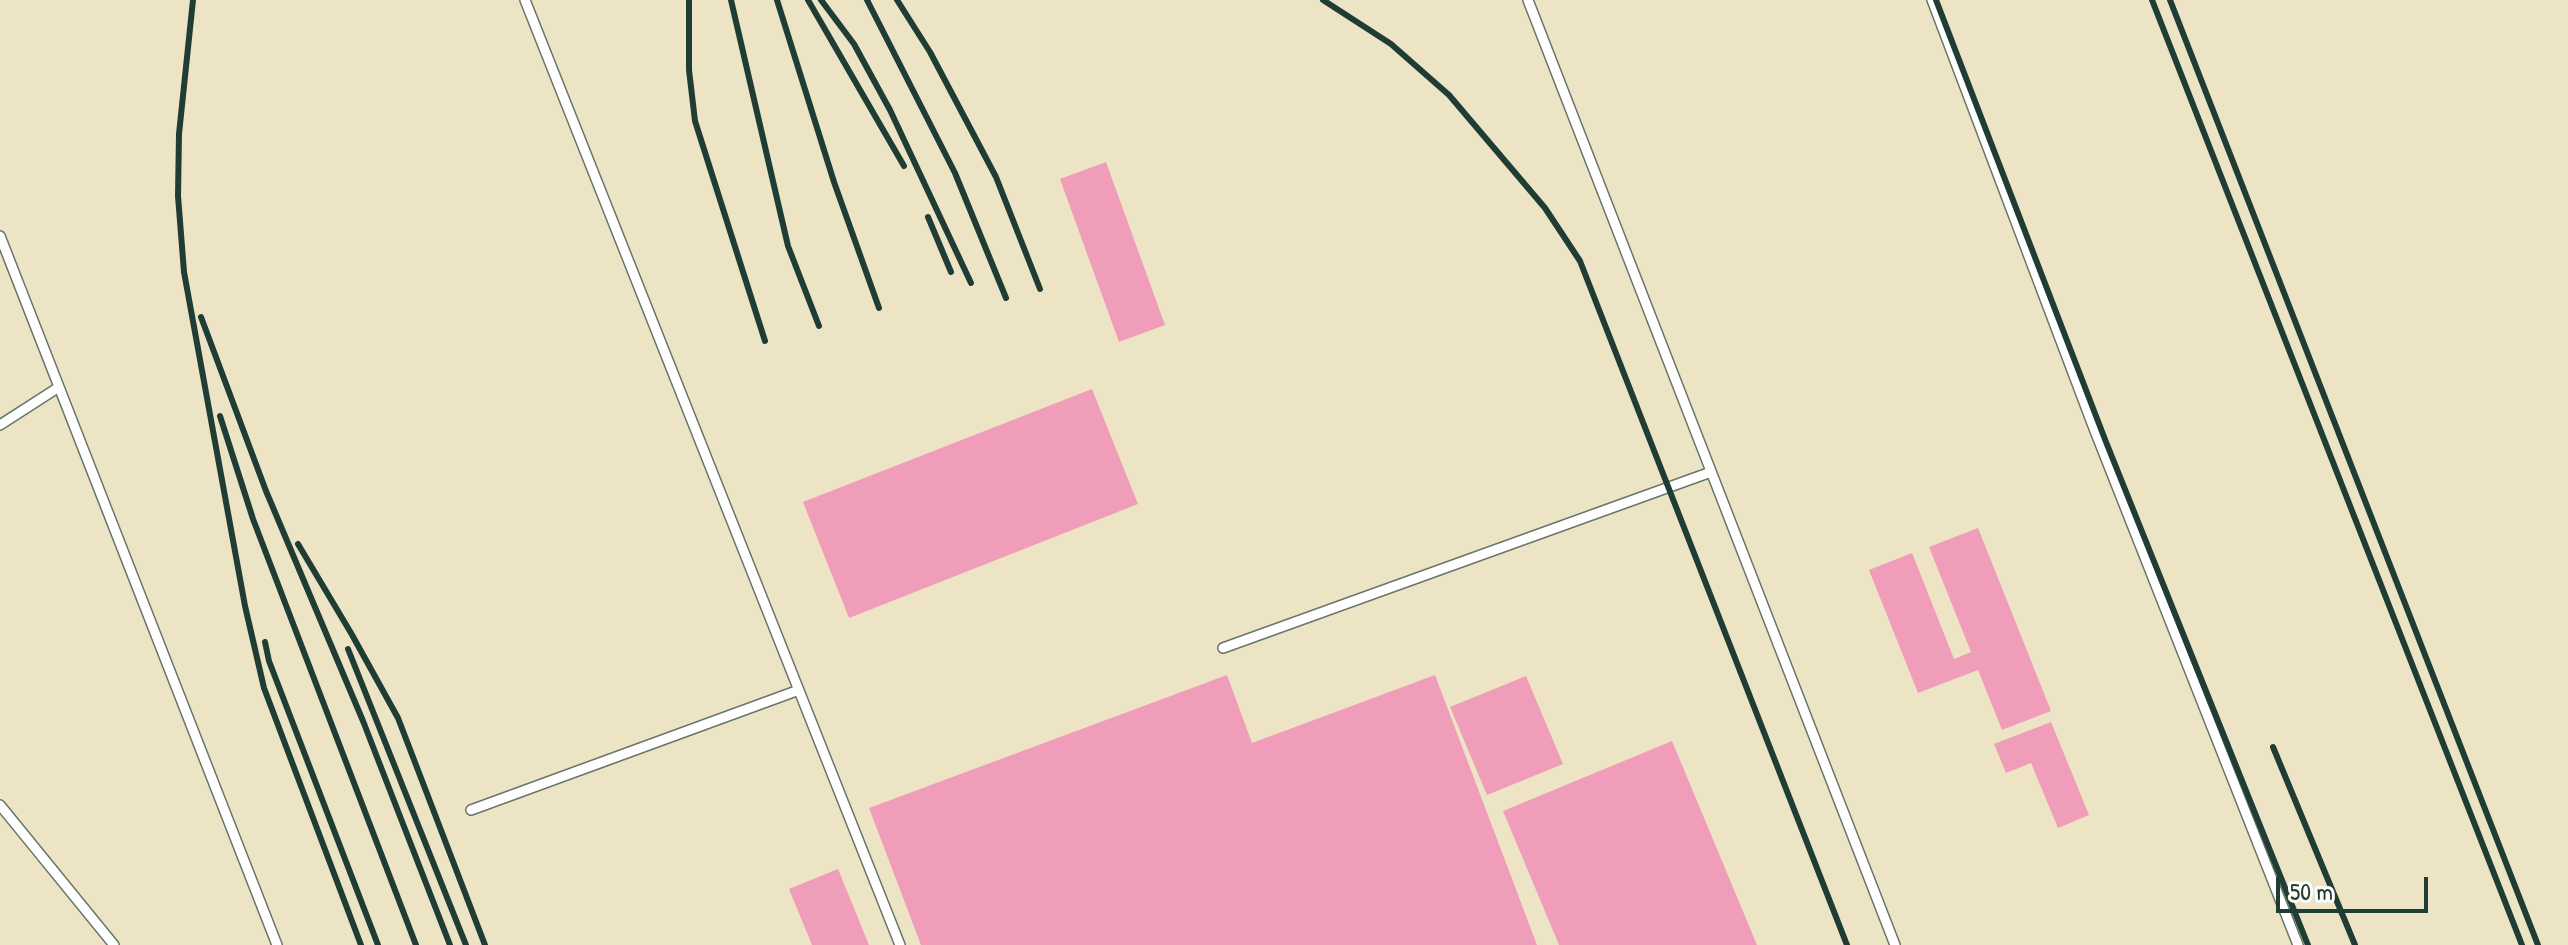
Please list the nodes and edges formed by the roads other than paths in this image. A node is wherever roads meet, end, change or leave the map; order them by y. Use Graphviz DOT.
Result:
graph roads {
  1 [pos="525,0"];
  2 [pos="1528,0"];
  3 [pos="1932,0"];
  4 [pos="0,236"];
  5 [pos="59,387"];
  6 [pos="0,425"];
  7 [pos="1711,472"];
  8 [pos="1223,648"];
  9 [pos="799,690"];
  10 [pos="0,805"];
  11 [pos="471,810"];
  12 [pos="114,945"];
  13 [pos="277,945"];
  14 [pos="900,945"];
  15 [pos="1895,945"];
  16 [pos="2298,945"];
  1 -- 9 [label="lane"];
  2 -- 7 [label="lane"];
  3 -- 16 [label="lane"];
  4 -- 5 [label="lane"];
  5 -- 6 [label="lane"];
  5 -- 13 [label="lane"];
  7 -- 8 [label="lane"];
  7 -- 15 [label="lane"];
  9 -- 11 [label="lane"];
  9 -- 14 [label="lane"];
  10 -- 12 [label="lane"];
}
